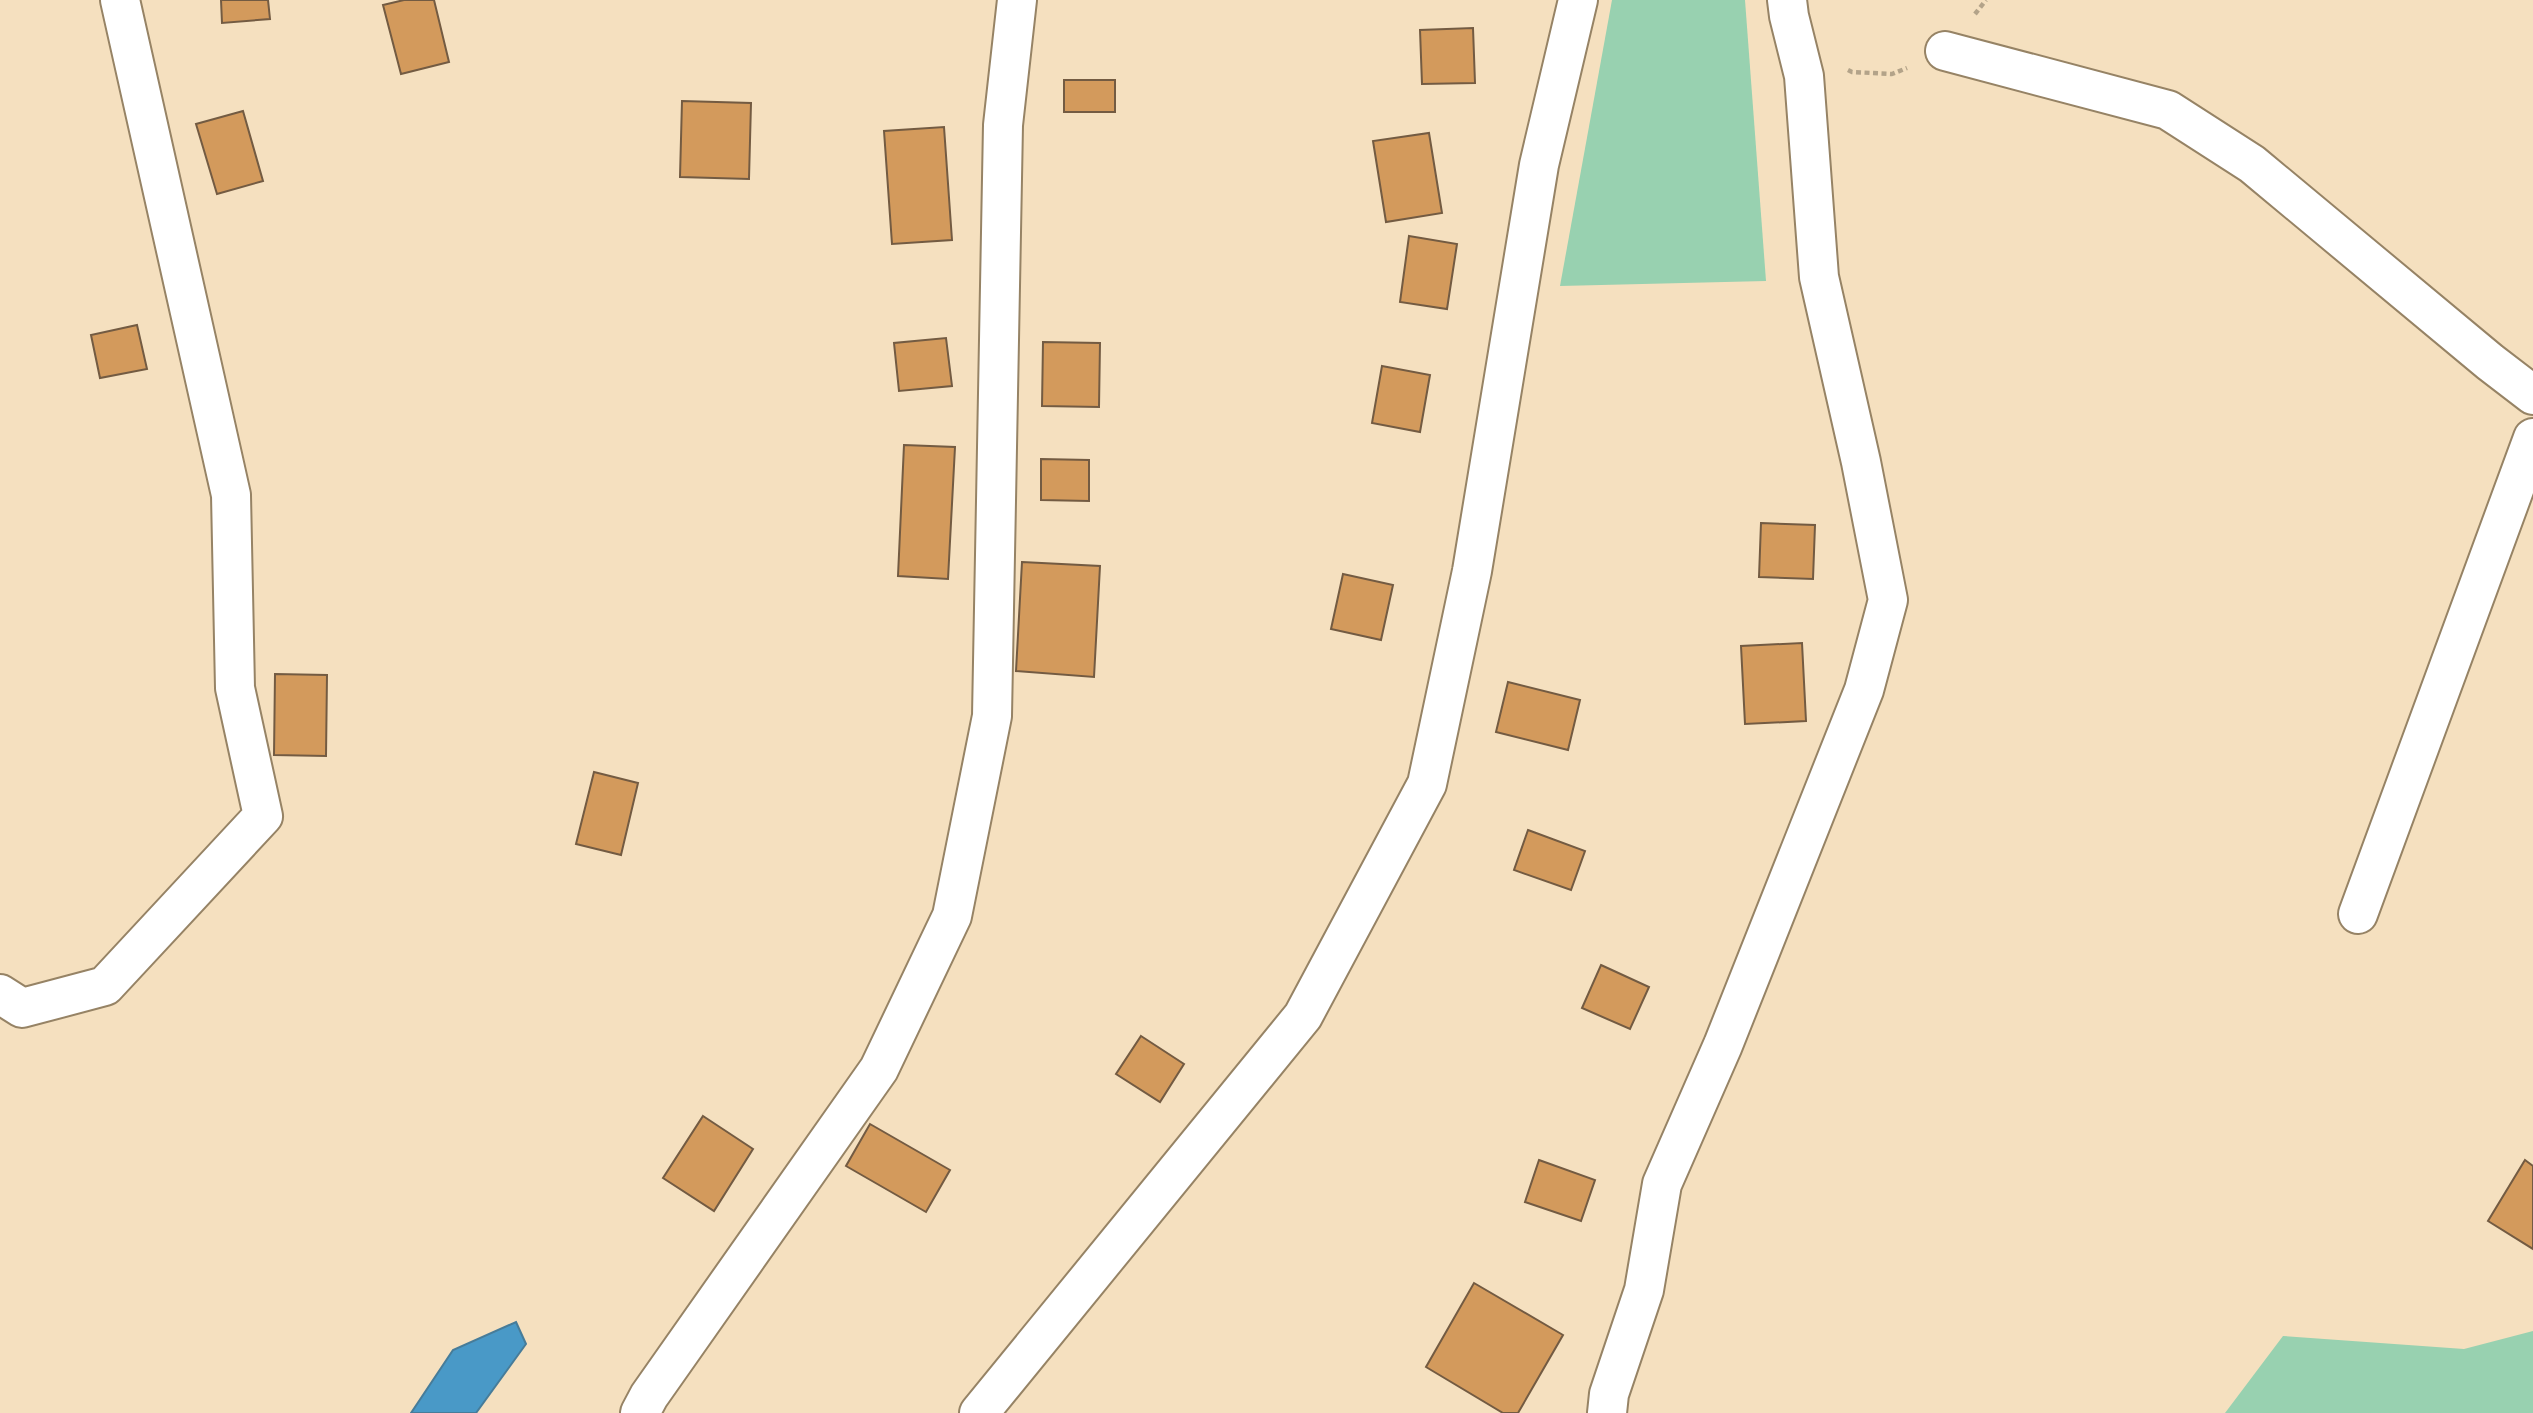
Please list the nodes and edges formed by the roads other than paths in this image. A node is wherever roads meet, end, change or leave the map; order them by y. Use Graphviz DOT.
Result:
graph roads {
  1 [pos="120,0"];
  2 [pos="1017,0"];
  3 [pos="1578,0"];
  4 [pos="1787,0"];
  5 [pos="1945,51"];
  6 [pos="2533,395"];
  7 [pos="2533,439"];
  8 [pos="2358,914"];
  9 [pos="0,994"];
  10 [pos="640,1413"];
  11 [pos="979,1413"];
  12 [pos="1606,1413"];
  1 -- 9 [label="street"];
  2 -- 10 [label="street"];
  3 -- 11 [label="street"];
  4 -- 12 [label="street"];
  5 -- 6 [label="street"];
  7 -- 8 [label="street"];
}
